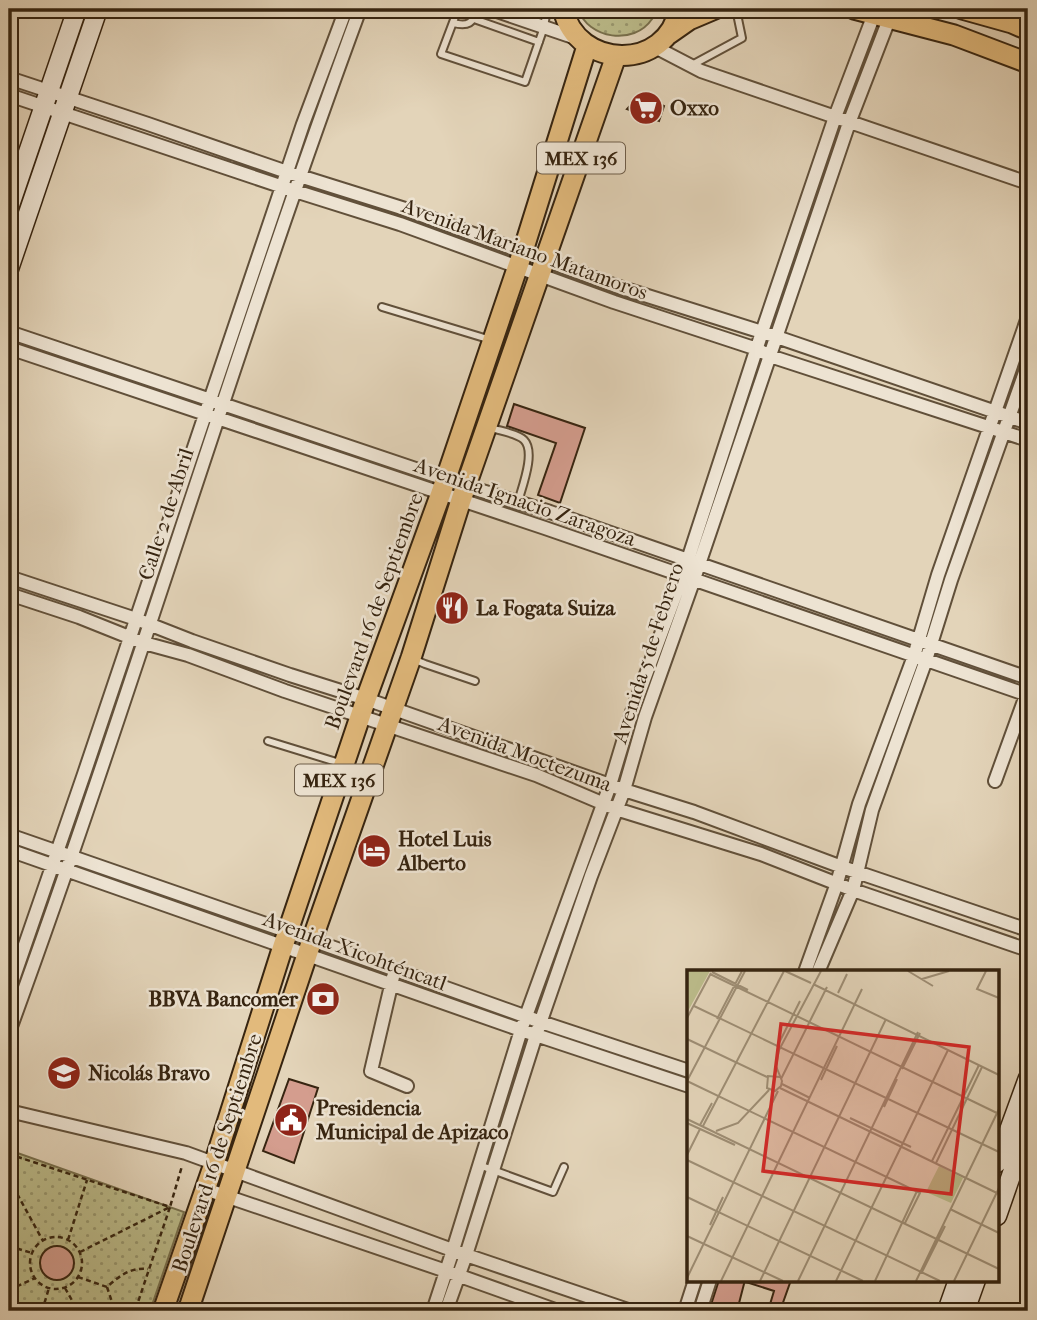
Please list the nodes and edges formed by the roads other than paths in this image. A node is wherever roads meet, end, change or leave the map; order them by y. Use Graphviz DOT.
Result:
graph roads {
  1 [pos="76,9"];
  2 [pos="98,9"];
  3 [pos="346,9"];
  4 [pos="360,9"];
  5 [pos="458,9"];
  6 [pos="479,9"];
  7 [pos="491,9"];
  8 [pos="547,9"];
  9 [pos="563,9"];
  10 [pos="679,9"];
  11 [pos="715,9"];
  12 [pos="736,9"];
  13 [pos="854,9"];
  14 [pos="962,9"];
  15 [pos="884,12"];
  16 [pos="474,19"];
  17 [pos="453,23"];
  18 [pos="544,27"];
  19 [pos="1028,30"];
  20 [pos="659,41"];
  21 [pos="341,42"];
  22 [pos="583,42"];
  23 [pos="539,43"];
  24 [pos="616,56"];
  25 [pos="1028,63"];
  26 [pos="691,66"];
  27 [pos="9,78"];
  28 [pos="9,95"];
  29 [pos="46,99"];
  30 [pos="65,105"];
  31 [pos="835,117"];
  32 [pos="849,122"];
  33 [pos="148,124"];
  34 [pos="142,140"];
  35 [pos="216,147"];
  36 [pos="210,162"];
  37 [pos="293,174"];
  38 [pos="1028,183"];
  39 [pos="289,189"];
  40 [pos="9,208"];
  41 [pos="405,209"];
  42 [pos="400,224"];
  43 [pos="797,228"];
  44 [pos="811,233"];
  45 [pos="520,259"];
  46 [pos="542,268"];
  47 [pos="9,269"];
  48 [pos="619,287"];
  49 [pos="614,302"];
  50 [pos="382,307"];
  51 [pos="1028,317"];
  52 [pos="9,331"];
  53 [pos="762,332"];
  54 [pos="776,337"];
  55 [pos="492,341"];
  56 [pos="9,348"];
  57 [pos="757,349"];
  58 [pos="1023,352"];
  59 [pos="770,356"];
  60 [pos="1028,364"];
  61 [pos="119,369"];
  62 [pos="881,374"];
  63 [pos="116,384"];
  64 [pos="876,391"];
  65 [pos="217,401"];
  66 [pos="995,412"];
  67 [pos="205,414"];
  68 [pos="1010,416"];
  69 [pos="218,419"];
  70 [pos="1028,423"];
  71 [pos="487,427"];
  72 [pos="990,427"];
  73 [pos="1005,432"];
  74 [pos="1028,440"];
  75 [pos="729,455"];
  76 [pos="443,486"];
  77 [pos="186,489"];
  78 [pos="464,493"];
  79 [pos="518,502"];
  80 [pos="963,502"];
  81 [pos="978,508"];
  82 [pos="550,512"];
  83 [pos="545,528"];
  84 [pos="614,535"];
  85 [pos="159,550"];
  86 [pos="608,550"];
  87 [pos="172,555"];
  88 [pos="693,562"];
  89 [pos="938,575"];
  90 [pos="9,577"];
  91 [pos="689,577"];
  92 [pos="951,580"];
  93 [pos="9,594"];
  94 [pos="85,602"];
  95 [pos="79,617"];
  96 [pos="136,619"];
  97 [pos="150,624"];
  98 [pos="130,636"];
  99 [pos="918,640"];
  100 [pos="192,641"];
  101 [pos="144,643"];
  102 [pos="931,644"];
  103 [pos="661,650"];
  104 [pos="188,655"];
  105 [pos="411,658"];
  106 [pos="920,658"];
  107 [pos="290,675"];
  108 [pos="1028,678"];
  109 [pos="475,681"];
  110 [pos="285,691"];
  111 [pos="1028,693"];
  112 [pos="107,705"];
  113 [pos="363,708"];
  114 [pos="121,712"];
  115 [pos="632,712"];
  116 [pos="390,717"];
  117 [pos="645,717"];
  118 [pos="891,734"];
  119 [pos="471,737"];
  120 [pos="268,741"];
  121 [pos="467,751"];
  122 [pos="540,761"];
  123 [pos="344,765"];
  124 [pos="84,774"];
  125 [pos="536,775"];
  126 [pos="97,779"];
  127 [pos="995,781"];
  128 [pos="610,785"];
  129 [pos="624,790"];
  130 [pos="604,803"];
  131 [pos="859,804"];
  132 [pos="616,809"];
  133 [pos="872,810"];
  134 [pos="694,812"];
  135 [pos="687,830"];
  136 [pos="9,835"];
  137 [pos="766,839"];
  138 [pos="9,850"];
  139 [pos="761,854"];
  140 [pos="55,859"];
  141 [pos="68,863"];
  142 [pos="842,867"];
  143 [pos="578,871"];
  144 [pos="858,872"];
  145 [pos="591,876"];
  146 [pos="143,882"];
  147 [pos="837,883"];
  148 [pos="853,890"];
  149 [pos="138,895"];
  150 [pos="957,905"];
  151 [pos="223,909"];
  152 [pos="37,911"];
  153 [pos="52,915"];
  154 [pos="218,922"];
  155 [pos="954,925"];
  156 [pos="1028,930"];
  157 [pos="554,937"];
  158 [pos="286,939"];
  159 [pos="569,943"];
  160 [pos="309,947"];
  161 [pos="1028,950"];
  162 [pos="819,952"];
  163 [pos="21,957"];
  164 [pos="34,962"];
  165 [pos="395,970"];
  166 [pos="806,970"];
  167 [pos="818,970"];
  168 [pos="391,984"];
  169 [pos="9,991"];
  170 [pos="470,996"];
  171 [pos="464,1010"];
  172 [pos="527,1016"];
  173 [pos="539,1028"];
  174 [pos="521,1030"];
  175 [pos="9,1032"];
  176 [pos="615,1046"];
  177 [pos="612,1060"];
  178 [pos="687,1070"];
  179 [pos="1028,1078"];
  180 [pos="685,1085"];
  181 [pos="407,1086"];
  182 [pos="500,1101"];
  183 [pos="514,1106"];
  184 [pos="9,1111"];
  185 [pos="1028,1127"];
  186 [pos="998,1160"];
  187 [pos="214,1164"];
  188 [pos="479,1165"];
  189 [pos="564,1167"];
  190 [pos="235,1171"];
  191 [pos="492,1171"];
  192 [pos="205,1189"];
  193 [pos="1001,1189"];
  194 [pos="227,1196"];
  195 [pos="998,1209"];
  196 [pos="453,1250"];
  197 [pos="466,1255"];
  198 [pos="452,1274"];
  199 [pos="694,1282"];
  200 [pos="709,1282"];
  201 [pos="957,1282"];
  202 [pos="975,1282"];
  203 [pos="163,1311"];
  204 [pos="188,1311"];
  205 [pos="433,1311"];
  206 [pos="446,1311"];
  207 [pos="558,1311"];
  208 [pos="631,1311"];
  209 [pos="685,1311"];
  210 [pos="700,1311"];
  211 [pos="947,1311"];
  212 [pos="965,1311"];
  1 -- 29 [label="main road"];
  2 -- 30 [label="main road"];
  3 -- 21 [label="street, Calle 2 de Abril"];
  4 -- 21 [label="street, Calle 2 de Abril"];
  5 -- 17 [label="lane"];
  6 -- 16 [label="lane"];
  7 -- 18 [label="street"];
  8 -- 18 [label="lane"];
  9 -- 22 [label="main road"];
  10 -- 20 [label="main road"];
  11 -- 20 [label="main road"];
  12 -- 26 [label="lane"];
  13 -- 15 [label="main road"];
  14 -- 19 [label="main road"];
  15 -- 25 [label="main road"];
  15 -- 31 [label="street, Avenida 5 de Febrero"];
  15 -- 32 [label="street, Avenida 5 de Febrero"];
  16 -- 17 [label="lane"];
  16 -- 23 [label="lane"];
  17 -- 23 [label="lane"];
  18 -- 22 [label="street"];
  18 -- 23 [label="lane"];
  20 -- 24 [label="main road"];
  20 -- 26 [label="street"];
  21 -- 37 [label="street, Calle 2 de Abril"];
  22 -- 24 [label="main road"];
  22 -- 45 [label="main road, Boulevard 16 de Septiembre / MEX 136"];
  24 -- 46 [label="main road, Boulevard 16 de Septiembre / MEX 136"];
  26 -- 31 [label="street"];
  27 -- 29 [label="street, Avenida Mariano Matamoros"];
  28 -- 29 [label="street, Avenida Mariano Matamoros"];
  29 -- 30 [label="street, Avenida Mariano Matamoros"];
  29 -- 40 [label="main road"];
  30 -- 33 [label="street, Avenida Mariano Matamoros"];
  30 -- 34 [label="street, Avenida Mariano Matamoros"];
  30 -- 47 [label="main road"];
  31 -- 32 [label="street"];
  31 -- 43 [label="street, Avenida 5 de Febrero"];
  32 -- 38 [label="street"];
  32 -- 44 [label="street, Avenida 5 de Febrero"];
  33 -- 34 [label="street"];
  33 -- 35 [label="street, Avenida Mariano Matamoros"];
  34 -- 36 [label="street, Avenida Mariano Matamoros"];
  35 -- 36 [label="street"];
  35 -- 37 [label="street, Avenida Mariano Matamoros"];
  36 -- 39 [label="street, Avenida Mariano Matamoros"];
  37 -- 39 [label="street, Calle 2 de Abril"];
  37 -- 41 [label="street, Avenida Mariano Matamoros"];
  39 -- 42 [label="street, Avenida Mariano Matamoros"];
  39 -- 65 [label="street, Calle 2 de Abril"];
  41 -- 42 [label="street"];
  41 -- 45 [label="street, Avenida Mariano Matamoros"];
  42 -- 45 [label="street, Avenida Mariano Matamoros"];
  43 -- 44 [label="street"];
  43 -- 53 [label="street, Avenida 5 de Febrero"];
  44 -- 54 [label="street, Avenida 5 de Febrero"];
  45 -- 46 [label="street, Avenida Mariano Matamoros"];
  45 -- 55 [label="main road, Boulevard 16 de Septiembre / MEX 136"];
  46 -- 48 [label="street, Avenida Mariano Matamoros"];
  46 -- 49 [label="street, Avenida Mariano Matamoros"];
  46 -- 71 [label="main road, Boulevard 16 de Septiembre / MEX 136"];
  48 -- 49 [label="street"];
  48 -- 53 [label="street, Avenida Mariano Matamoros"];
  49 -- 57 [label="street, Avenida Mariano Matamoros"];
  50 -- 55 [label="lane"];
  51 -- 58 [label="street"];
  52 -- 61 [label="street, Avenida Ignacio Zaragoza"];
  53 -- 54 [label="street, Avenida Mariano Matamoros"];
  53 -- 57 [label="street, Avenida 5 de Febrero"];
  54 -- 59 [label="street, Avenida 5 de Febrero"];
  54 -- 62 [label="street, Avenida Mariano Matamoros"];
  55 -- 76 [label="main road, Boulevard 16 de Septiembre / MEX 136"];
  56 -- 63 [label="street, Avenida Ignacio Zaragoza"];
  57 -- 59 [label="street, Avenida Mariano Matamoros"];
  57 -- 75 [label="street, Avenida 5 de Febrero"];
  58 -- 66 [label="street"];
  59 -- 64 [label="street, Avenida Mariano Matamoros"];
  59 -- 75 [label="street, Avenida 5 de Febrero"];
  60 -- 68 [label="street"];
  61 -- 63 [label="street"];
  61 -- 65 [label="street, Avenida Ignacio Zaragoza"];
  62 -- 64 [label="street"];
  62 -- 66 [label="street, Avenida Mariano Matamoros"];
  63 -- 67 [label="street, Avenida Ignacio Zaragoza"];
  64 -- 72 [label="street, Avenida Mariano Matamoros"];
  65 -- 67 [label="street, Calle 2 de Abril"];
  65 -- 69 [label="street, Calle 2 de Abril"];
  65 -- 76 [label="street, Avenida Ignacio Zaragoza"];
  66 -- 68 [label="street, Avenida Mariano Matamoros"];
  66 -- 72 [label="street"];
  67 -- 69 [label="street, Avenida Ignacio Zaragoza"];
  67 -- 77 [label="street, Calle 2 de Abril"];
  68 -- 70 [label="street, Avenida Mariano Matamoros"];
  68 -- 73 [label="street"];
  69 -- 76 [label="street, Avenida Ignacio Zaragoza"];
  69 -- 77 [label="street, Calle 2 de Abril"];
  71 -- 78 [label="main road, Boulevard 16 de Septiembre / MEX 136"];
  71 -- 79 [label="lane"];
  72 -- 73 [label="street, Avenida Mariano Matamoros"];
  72 -- 80 [label="street"];
  73 -- 74 [label="street, Avenida Mariano Matamoros"];
  73 -- 81 [label="street"];
  75 -- 88 [label="street, Avenida 5 de Febrero"];
  76 -- 78 [label="street, Avenida Ignacio Zaragoza"];
  76 -- 113 [label="main road, Boulevard 16 de Septiembre / MEX 136"];
  77 -- 85 [label="street, Calle 2 de Abril"];
  77 -- 87 [label="street, Calle 2 de Abril"];
  78 -- 79 [label="street, Avenida Ignacio Zaragoza"];
  78 -- 83 [label="street, Avenida Ignacio Zaragoza"];
  78 -- 105 [label="main road, Boulevard 16 de Septiembre / MEX 136"];
  79 -- 82 [label="street, Avenida Ignacio Zaragoza"];
  80 -- 81 [label="street"];
  80 -- 89 [label="street"];
  81 -- 92 [label="street"];
  82 -- 83 [label="street"];
  82 -- 84 [label="street, Avenida Ignacio Zaragoza"];
  83 -- 86 [label="street, Avenida Ignacio Zaragoza"];
  84 -- 86 [label="street"];
  84 -- 88 [label="street, Avenida Ignacio Zaragoza"];
  85 -- 87 [label="street"];
  85 -- 96 [label="street, Calle 2 de Abril"];
  86 -- 91 [label="street, Avenida Ignacio Zaragoza"];
  87 -- 97 [label="street, Calle 2 de Abril"];
  88 -- 91 [label="street, Avenida 5 de Febrero"];
  88 -- 99 [label="street, Avenida Ignacio Zaragoza"];
  89 -- 92 [label="street"];
  89 -- 99 [label="street"];
  90 -- 94 [label="street, Avenida Moctezuma"];
  91 -- 103 [label="street, Avenida 5 de Febrero"];
  91 -- 106 [label="street, Avenida Ignacio Zaragoza"];
  92 -- 102 [label="street"];
  93 -- 95 [label="street, Avenida Moctezuma"];
  94 -- 95 [label="street"];
  94 -- 96 [label="street, Avenida Moctezuma"];
  95 -- 98 [label="street, Avenida Moctezuma"];
  96 -- 97 [label="street, Avenida Moctezuma"];
  96 -- 98 [label="street, Calle 2 de Abril"];
  97 -- 100 [label="street, Avenida Moctezuma"];
  97 -- 101 [label="street, Calle 2 de Abril"];
  98 -- 101 [label="street, Avenida Moctezuma"];
  98 -- 112 [label="street, Calle 2 de Abril"];
  99 -- 102 [label="street, Avenida Ignacio Zaragoza"];
  99 -- 106 [label="street"];
  100 -- 104 [label="street"];
  100 -- 107 [label="street, Avenida Moctezuma"];
  101 -- 104 [label="street, Avenida Moctezuma"];
  101 -- 114 [label="street, Calle 2 de Abril"];
  102 -- 106 [label="street"];
  102 -- 108 [label="street, Avenida Ignacio Zaragoza"];
  103 -- 115 [label="street, Avenida 5 de Febrero"];
  103 -- 117 [label="street, Avenida 5 de Febrero"];
  104 -- 110 [label="street, Avenida Moctezuma"];
  105 -- 109 [label="lane"];
  105 -- 116 [label="main road, Boulevard 16 de Septiembre / MEX 136"];
  106 -- 111 [label="street, Avenida Ignacio Zaragoza"];
  106 -- 118 [label="street"];
  107 -- 110 [label="street"];
  107 -- 113 [label="street, Avenida Moctezuma"];
  110 -- 113 [label="street, Avenida Moctezuma"];
  111 -- 127 [label="street"];
  112 -- 114 [label="street"];
  112 -- 124 [label="street, Calle 2 de Abril"];
  113 -- 116 [label="street, Avenida Moctezuma"];
  113 -- 116 [label="street, Avenida Moctezuma"];
  113 -- 123 [label="main road, Boulevard 16 de Septiembre / MEX 136"];
  114 -- 126 [label="street, Calle 2 de Abril"];
  115 -- 117 [label="street"];
  115 -- 128 [label="street, Avenida 5 de Febrero"];
  116 -- 119 [label="street, Avenida Moctezuma"];
  116 -- 121 [label="street, Avenida Moctezuma"];
  116 -- 160 [label="main road, Boulevard 16 de Septiembre / MEX 136"];
  117 -- 129 [label="street, Avenida 5 de Febrero"];
  118 -- 131 [label="street"];
  118 -- 133 [label="street"];
  119 -- 121 [label="street"];
  119 -- 122 [label="street, Avenida Moctezuma"];
  120 -- 123 [label="lane"];
  121 -- 125 [label="street, Avenida Moctezuma"];
  122 -- 125 [label="street"];
  122 -- 128 [label="street, Avenida Moctezuma"];
  123 -- 158 [label="main road, Boulevard 16 de Septiembre / MEX 136"];
  124 -- 126 [label="street"];
  124 -- 140 [label="street, Calle 2 de Abril"];
  125 -- 130 [label="street, Avenida Moctezuma"];
  126 -- 141 [label="street, Calle 2 de Abril"];
  128 -- 129 [label="street, Avenida Moctezuma"];
  128 -- 130 [label="street, Avenida 5 de Febrero"];
  129 -- 132 [label="street, Avenida 5 de Febrero"];
  129 -- 134 [label="street, Avenida Moctezuma"];
  130 -- 132 [label="street, Avenida Moctezuma"];
  130 -- 143 [label="street, Avenida 5 de Febrero"];
  131 -- 133 [label="street"];
  131 -- 142 [label="street"];
  132 -- 135 [label="street, Avenida Moctezuma"];
  132 -- 145 [label="street, Avenida 5 de Febrero"];
  133 -- 144 [label="street"];
  134 -- 135 [label="street"];
  134 -- 137 [label="street, Avenida Moctezuma"];
  135 -- 139 [label="street, Avenida Moctezuma"];
  136 -- 140 [label="street, Avenida Xicohténcatl"];
  137 -- 139 [label="street"];
  137 -- 142 [label="street, Avenida Moctezuma"];
  138 -- 140 [label="street, Avenida Xicohténcatl"];
  139 -- 147 [label="street, Avenida Moctezuma"];
  140 -- 141 [label="street, Avenida Xicohténcatl"];
  140 -- 152 [label="street, Calle 2 de Abril"];
  141 -- 146 [label="street, Avenida Xicohténcatl"];
  141 -- 149 [label="street, Avenida Xicohténcatl"];
  141 -- 153 [label="street, Calle 2 de Abril"];
  142 -- 144 [label="street, Avenida Moctezuma"];
  142 -- 147 [label="street"];
  143 -- 145 [label="street"];
  143 -- 157 [label="street, Avenida 5 de Febrero"];
  144 -- 148 [label="street"];
  144 -- 150 [label="street, Avenida Moctezuma"];
  145 -- 159 [label="street, Avenida 5 de Febrero"];
  146 -- 149 [label="street"];
  146 -- 151 [label="street, Avenida Xicohténcatl"];
  147 -- 148 [label="street, Avenida Moctezuma"];
  147 -- 162 [label="street"];
  148 -- 155 [label="street, Avenida Moctezuma"];
  148 -- 162 [label="street"];
  149 -- 154 [label="street, Avenida Xicohténcatl"];
  150 -- 155 [label="street"];
  150 -- 156 [label="street, Avenida Moctezuma"];
  151 -- 154 [label="street"];
  151 -- 158 [label="street, Avenida Xicohténcatl"];
  152 -- 153 [label="street"];
  152 -- 163 [label="street, Calle 2 de Abril"];
  153 -- 164 [label="street, Calle 2 de Abril"];
  154 -- 158 [label="street, Avenida Xicohténcatl"];
  155 -- 161 [label="street, Avenida Moctezuma"];
  157 -- 159 [label="street"];
  157 -- 172 [label="street, Avenida 5 de Febrero"];
  158 -- 160 [label="street, Avenida Xicohténcatl"];
  158 -- 187 [label="main road, Boulevard 16 de Septiembre / MEX 136"];
  159 -- 173 [label="street, Avenida 5 de Febrero"];
  160 -- 165 [label="street, Avenida Xicohténcatl"];
  160 -- 168 [label="street, Avenida Xicohténcatl"];
  160 -- 190 [label="main road, Boulevard 16 de Septiembre / MEX 136"];
  162 -- 166 [label="street"];
  162 -- 167 [label="street"];
  163 -- 164 [label="street"];
  163 -- 169 [label="street, Calle 2 de Abril"];
  164 -- 175 [label="street, Calle 2 de Abril"];
  165 -- 168 [label="street"];
  165 -- 170 [label="street, Avenida Xicohténcatl"];
  168 -- 171 [label="street, Avenida Xicohténcatl"];
  168 -- 181 [label="street"];
  170 -- 171 [label="street"];
  170 -- 172 [label="street, Avenida Xicohténcatl"];
  171 -- 174 [label="street, Avenida Xicohténcatl"];
  172 -- 173 [label="street, Avenida Xicohténcatl"];
  172 -- 174 [label="street, Avenida 5 de Febrero"];
  173 -- 174 [label="street, Avenida Xicohténcatl"];
  173 -- 176 [label="street, Avenida Xicohténcatl"];
  173 -- 177 [label="street, Avenida Xicohténcatl"];
  173 -- 183 [label="street, Avenida 5 de Febrero"];
  174 -- 182 [label="street, Avenida 5 de Febrero"];
  176 -- 177 [label="street"];
  176 -- 178 [label="street, Avenida Xicohténcatl"];
  177 -- 180 [label="street, Avenida Xicohténcatl"];
  178 -- 180 [label="street"];
  179 -- 186 [label="main road"];
  182 -- 183 [label="street"];
  182 -- 188 [label="street, Avenida 5 de Febrero"];
  183 -- 191 [label="street, Avenida 5 de Febrero"];
  184 -- 187 [label="street"];
  185 -- 193 [label="main road"];
  187 -- 190 [label="street"];
  187 -- 192 [label="main road, Boulevard 16 de Septiembre / MEX 136"];
  188 -- 191 [label="lane"];
  188 -- 196 [label="street, Avenida 5 de Febrero"];
  189 -- 191 [label="lane"];
  190 -- 194 [label="main road, Boulevard 16 de Septiembre / MEX 136"];
  190 -- 196 [label="street"];
  191 -- 197 [label="street, Avenida 5 de Febrero"];
  192 -- 194 [label="street"];
  192 -- 203 [label="main road, Boulevard 16 de Septiembre / MEX 136"];
  193 -- 195 [label="main road"];
  194 -- 198 [label="street"];
  194 -- 204 [label="main road, Boulevard 16 de Septiembre / MEX 136"];
  196 -- 197 [label="street"];
  196 -- 198 [label="street, Avenida 5 de Febrero"];
  197 -- 198 [label="street, Avenida 5 de Febrero"];
  197 -- 208 [label="street"];
  198 -- 205 [label="street, Avenida 5 de Febrero"];
  198 -- 206 [label="street, Avenida 5 de Febrero"];
  198 -- 207 [label="street"];
  199 -- 209 [label="street"];
  200 -- 210 [label="street"];
  201 -- 211 [label="main road"];
  202 -- 212 [label="main road"];
}
